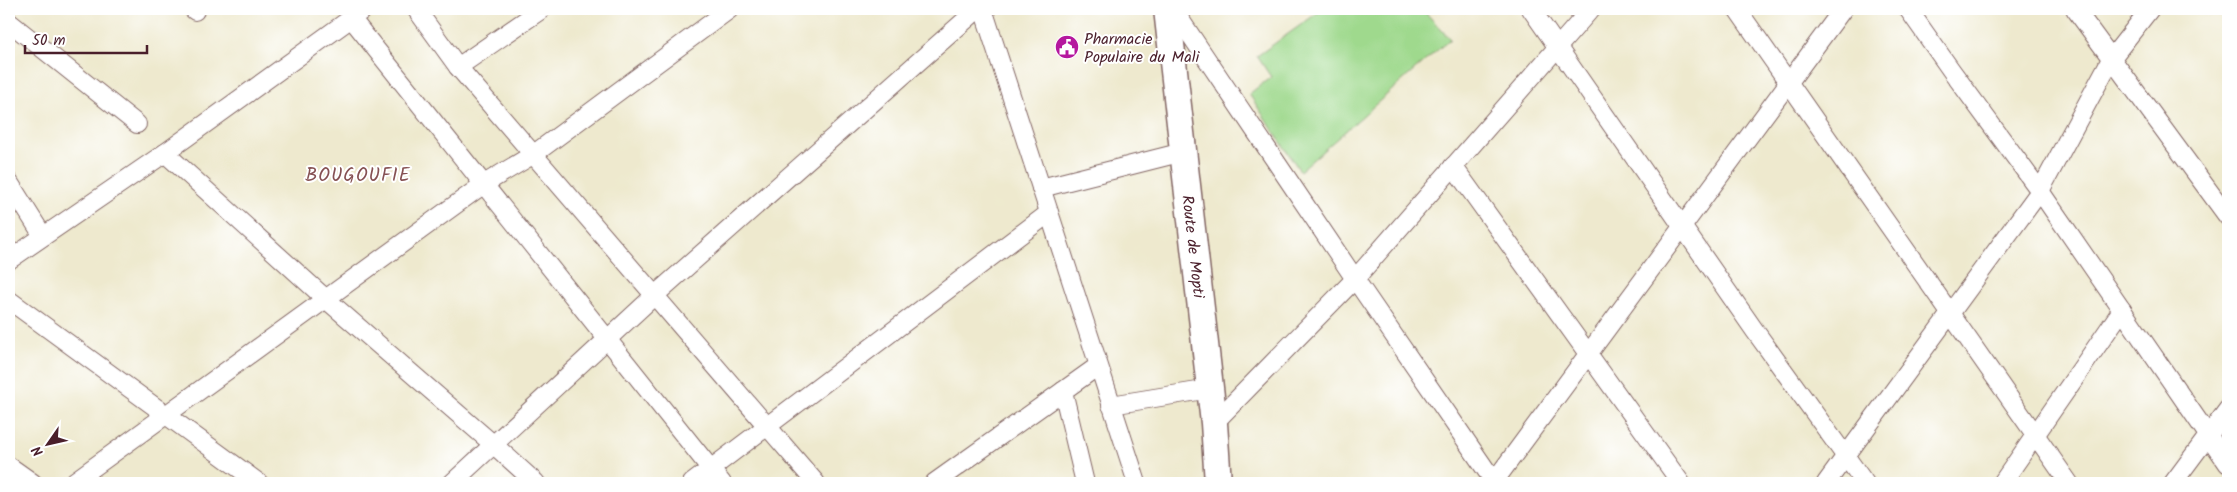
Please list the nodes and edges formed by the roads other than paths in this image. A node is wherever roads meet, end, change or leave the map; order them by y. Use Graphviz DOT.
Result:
graph roads {
  1 [pos="416,9"];
  2 [pos="542,9"];
  3 [pos="978,9"];
  4 [pos="983,9"];
  5 [pos="1167,9"];
  6 [pos="1173,9"];
  7 [pos="1531,9"];
  8 [pos="1592,9"];
  9 [pos="1737,9"];
  10 [pos="1843,9"];
  11 [pos="1908,9"];
  12 [pos="2076,9"];
  13 [pos="2150,9"];
  14 [pos="720,11"];
  15 [pos="357,14"];
  16 [pos="9,22"];
  17 [pos="1557,48"];
  18 [pos="2112,59"];
  19 [pos="458,67"];
  20 [pos="1788,81"];
  21 [pos="137,124"];
  22 [pos="1183,152"];
  23 [pos="165,153"];
  24 [pos="534,154"];
  25 [pos="1453,166"];
  26 [pos="9,182"];
  27 [pos="484,184"];
  28 [pos="1041,188"];
  29 [pos="2040,191"];
  30 [pos="1049,212"];
  31 [pos="2228,217"];
  32 [pos="1684,227"];
  33 [pos="43,236"];
  34 [pos="9,260"];
  35 [pos="1355,279"];
  36 [pos="655,295"];
  37 [pos="9,300"];
  38 [pos="327,300"];
  39 [pos="2122,310"];
  40 [pos="1949,312"];
  41 [pos="608,339"];
  42 [pos="1589,354"];
  43 [pos="1098,366"];
  44 [pos="1210,389"];
  45 [pos="1063,391"];
  46 [pos="1111,405"];
  47 [pos="2228,409"];
  48 [pos="166,414"];
  49 [pos="1214,423"];
  50 [pos="768,426"];
  51 [pos="2036,436"];
  52 [pos="2208,436"];
  53 [pos="494,445"];
  54 [pos="1846,456"];
  55 [pos="2228,464"];
  56 [pos="9,466"];
  57 [pos="711,468"];
  58 [pos="34,483"];
  59 [pos="72,483"];
  60 [pos="259,483"];
  61 [pos="452,483"];
  62 [pos="536,483"];
  63 [pos="692,483"];
  64 [pos="722,483"];
  65 [pos="816,483"];
  66 [pos="934,483"];
  67 [pos="1085,483"];
  68 [pos="1137,483"];
  69 [pos="1218,483"];
  70 [pos="1494,483"];
  71 [pos="1681,483"];
  72 [pos="1826,483"];
  73 [pos="1865,483"];
  74 [pos="2002,483"];
  75 [pos="2069,483"];
  76 [pos="2173,483"];
  1 -- 19 [label="street"];
  2 -- 19 [label="street"];
  3 -- 36 [label="street"];
  4 -- 28 [label="street"];
  5 -- 22 [label="highway, Route de Mopti"];
  6 -- 35 [label="street"];
  7 -- 17 [label="street"];
  8 -- 17 [label="street"];
  9 -- 20 [label="street"];
  10 -- 20 [label="street"];
  11 -- 29 [label="street"];
  12 -- 18 [label="street"];
  13 -- 18 [label="street"];
  14 -- 24 [label="street"];
  15 -- 23 [label="street"];
  15 -- 27 [label="street"];
  16 -- 21 [label="street"];
  17 -- 25 [label="street"];
  17 -- 32 [label="street"];
  18 -- 29 [label="street"];
  18 -- 31 [label="street"];
  19 -- 24 [label="street"];
  20 -- 32 [label="street"];
  20 -- 40 [label="street"];
  22 -- 28 [label="street"];
  22 -- 44 [label="highway, Route de Mopti"];
  23 -- 33 [label="street"];
  23 -- 38 [label="street"];
  24 -- 27 [label="street"];
  24 -- 36 [label="street"];
  25 -- 35 [label="street"];
  25 -- 42 [label="street"];
  26 -- 33 [label="street"];
  27 -- 38 [label="street"];
  27 -- 41 [label="street"];
  28 -- 30 [label="street"];
  29 -- 39 [label="street"];
  29 -- 40 [label="street"];
  30 -- 43 [label="street"];
  30 -- 50 [label="street"];
  32 -- 42 [label="street"];
  32 -- 54 [label="street"];
  33 -- 34 [label="street"];
  35 -- 49 [label="street"];
  35 -- 70 [label="street"];
  36 -- 41 [label="street"];
  36 -- 50 [label="street"];
  37 -- 48 [label="street"];
  38 -- 48 [label="street"];
  38 -- 53 [label="street"];
  39 -- 51 [label="street"];
  39 -- 52 [label="street"];
  40 -- 51 [label="street"];
  40 -- 54 [label="street"];
  41 -- 53 [label="street"];
  41 -- 57 [label="street"];
  42 -- 70 [label="street"];
  42 -- 71 [label="street"];
  43 -- 45 [label="street"];
  43 -- 46 [label="street"];
  44 -- 46 [label="street"];
  44 -- 49 [label="highway, Route de Mopti"];
  45 -- 66 [label="street"];
  45 -- 67 [label="street"];
  46 -- 68 [label="street"];
  47 -- 52 [label="street"];
  48 -- 59 [label="street"];
  48 -- 60 [label="street"];
  49 -- 69 [label="highway, Route de Mopti"];
  50 -- 57 [label="street"];
  50 -- 65 [label="street"];
  51 -- 74 [label="street"];
  51 -- 75 [label="street"];
  52 -- 55 [label="street"];
  52 -- 76 [label="street"];
  53 -- 61 [label="street"];
  53 -- 62 [label="street"];
  54 -- 72 [label="street"];
  54 -- 73 [label="street"];
  56 -- 58 [label="street"];
  57 -- 63 [label="street"];
  57 -- 64 [label="street"];
}
